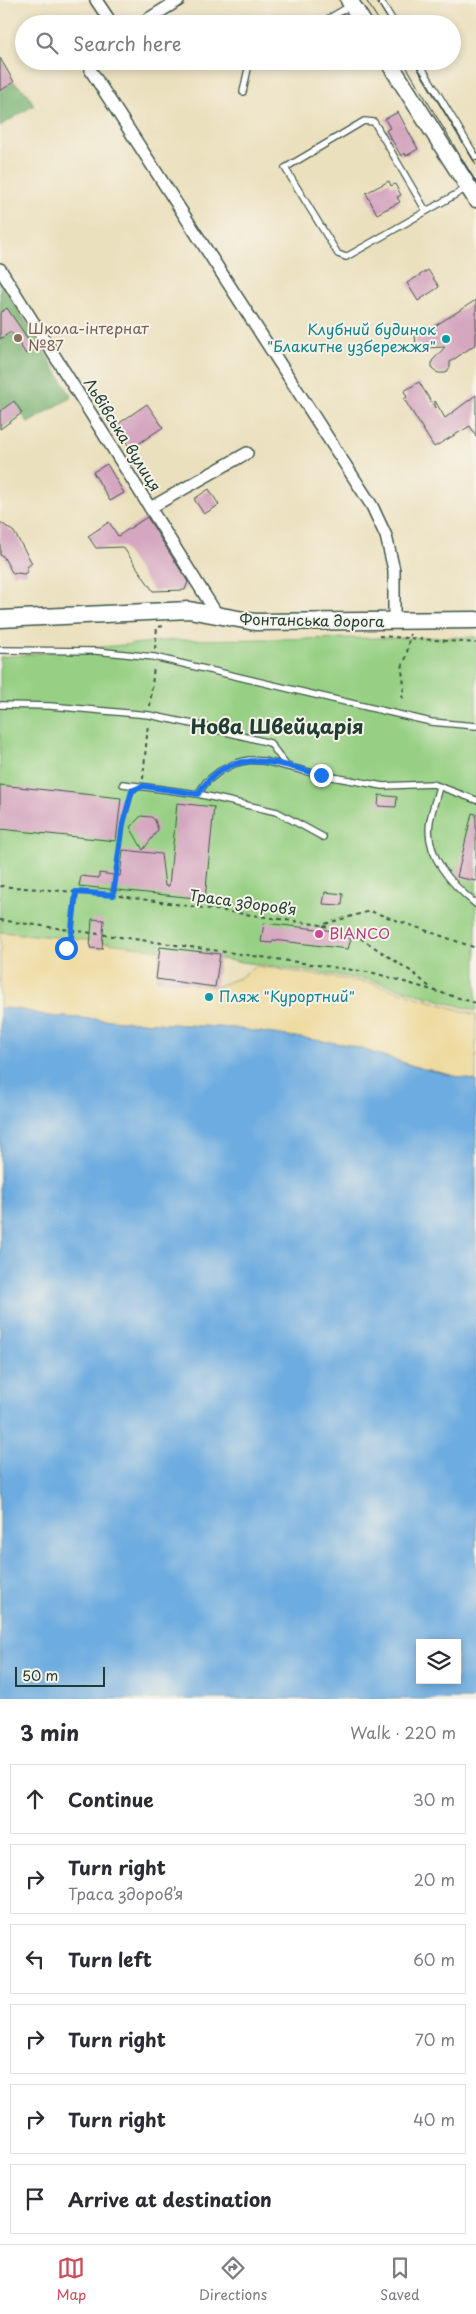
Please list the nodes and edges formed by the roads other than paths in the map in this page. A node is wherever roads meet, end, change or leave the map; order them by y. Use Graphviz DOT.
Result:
graph roads {
  1 [pos="96,0"];
  2 [pos="179,0"];
  3 [pos="380,0"];
  4 [pos="351,2"];
  5 [pos="106,15"];
  6 [pos="155,15"];
  7 [pos="332,15"];
  8 [pos="359,15"];
  9 [pos="389,15"];
  10 [pos="91,70"];
  11 [pos="247,70"];
  12 [pos="394,70"];
  13 [pos="423,70"];
  14 [pos="242,92"];
  15 [pos="476,157"];
  16 [pos="472,193"];
  17 [pos="426,212"];
  18 [pos="0,269"];
  19 [pos="247,453"];
  20 [pos="150,508"];
  21 [pos="218,616"];
  22 [pos="0,619"];
  23 [pos="476,620"];
  24 [pos="394,622"];
  25 [pos="0,650"];
  26 [pos="0,705"];
  27 [pos="476,726"];
  28 [pos="286,765"];
  29 [pos="123,784"];
  30 [pos="439,787"];
  31 [pos="198,794"];
  32 [pos="476,800"];
  33 [pos="324,837"];
  34 [pos="476,904"];
  1 -- 5 [label="street"];
  2 -- 6 [label="street"];
  3 -- 9 [label="lane"];
  4 -- 7 [label="lane"];
  4 -- 8 [label="main road"];
  10 -- 24 [label="street"];
  11 -- 14 [label="lane"];
  12 -- 16 [label="main road"];
  13 -- 15 [label="lane"];
  16 -- 17 [label="lane"];
  17 -- 17 [label="lane"];
  18 -- 20 [label="street, Львівська вулиця"];
  19 -- 20 [label="street"];
  20 -- 21 [label="street, Львівська вулиця"];
  21 -- 22 [label="main road, Фонтанська дорога"];
  21 -- 24 [label="main road, Фонтанська дорога"];
  23 -- 24 [label="main road, Фонтанська дорога"];
  25 -- 27 [label="lane"];
  26 -- 28 [label="lane"];
  28 -- 30 [label="lane"];
  28 -- 31 [label="lane"];
  29 -- 31 [label="lane"];
  30 -- 32 [label="lane"];
  30 -- 34 [label="lane"];
  31 -- 33 [label="lane"];
}
